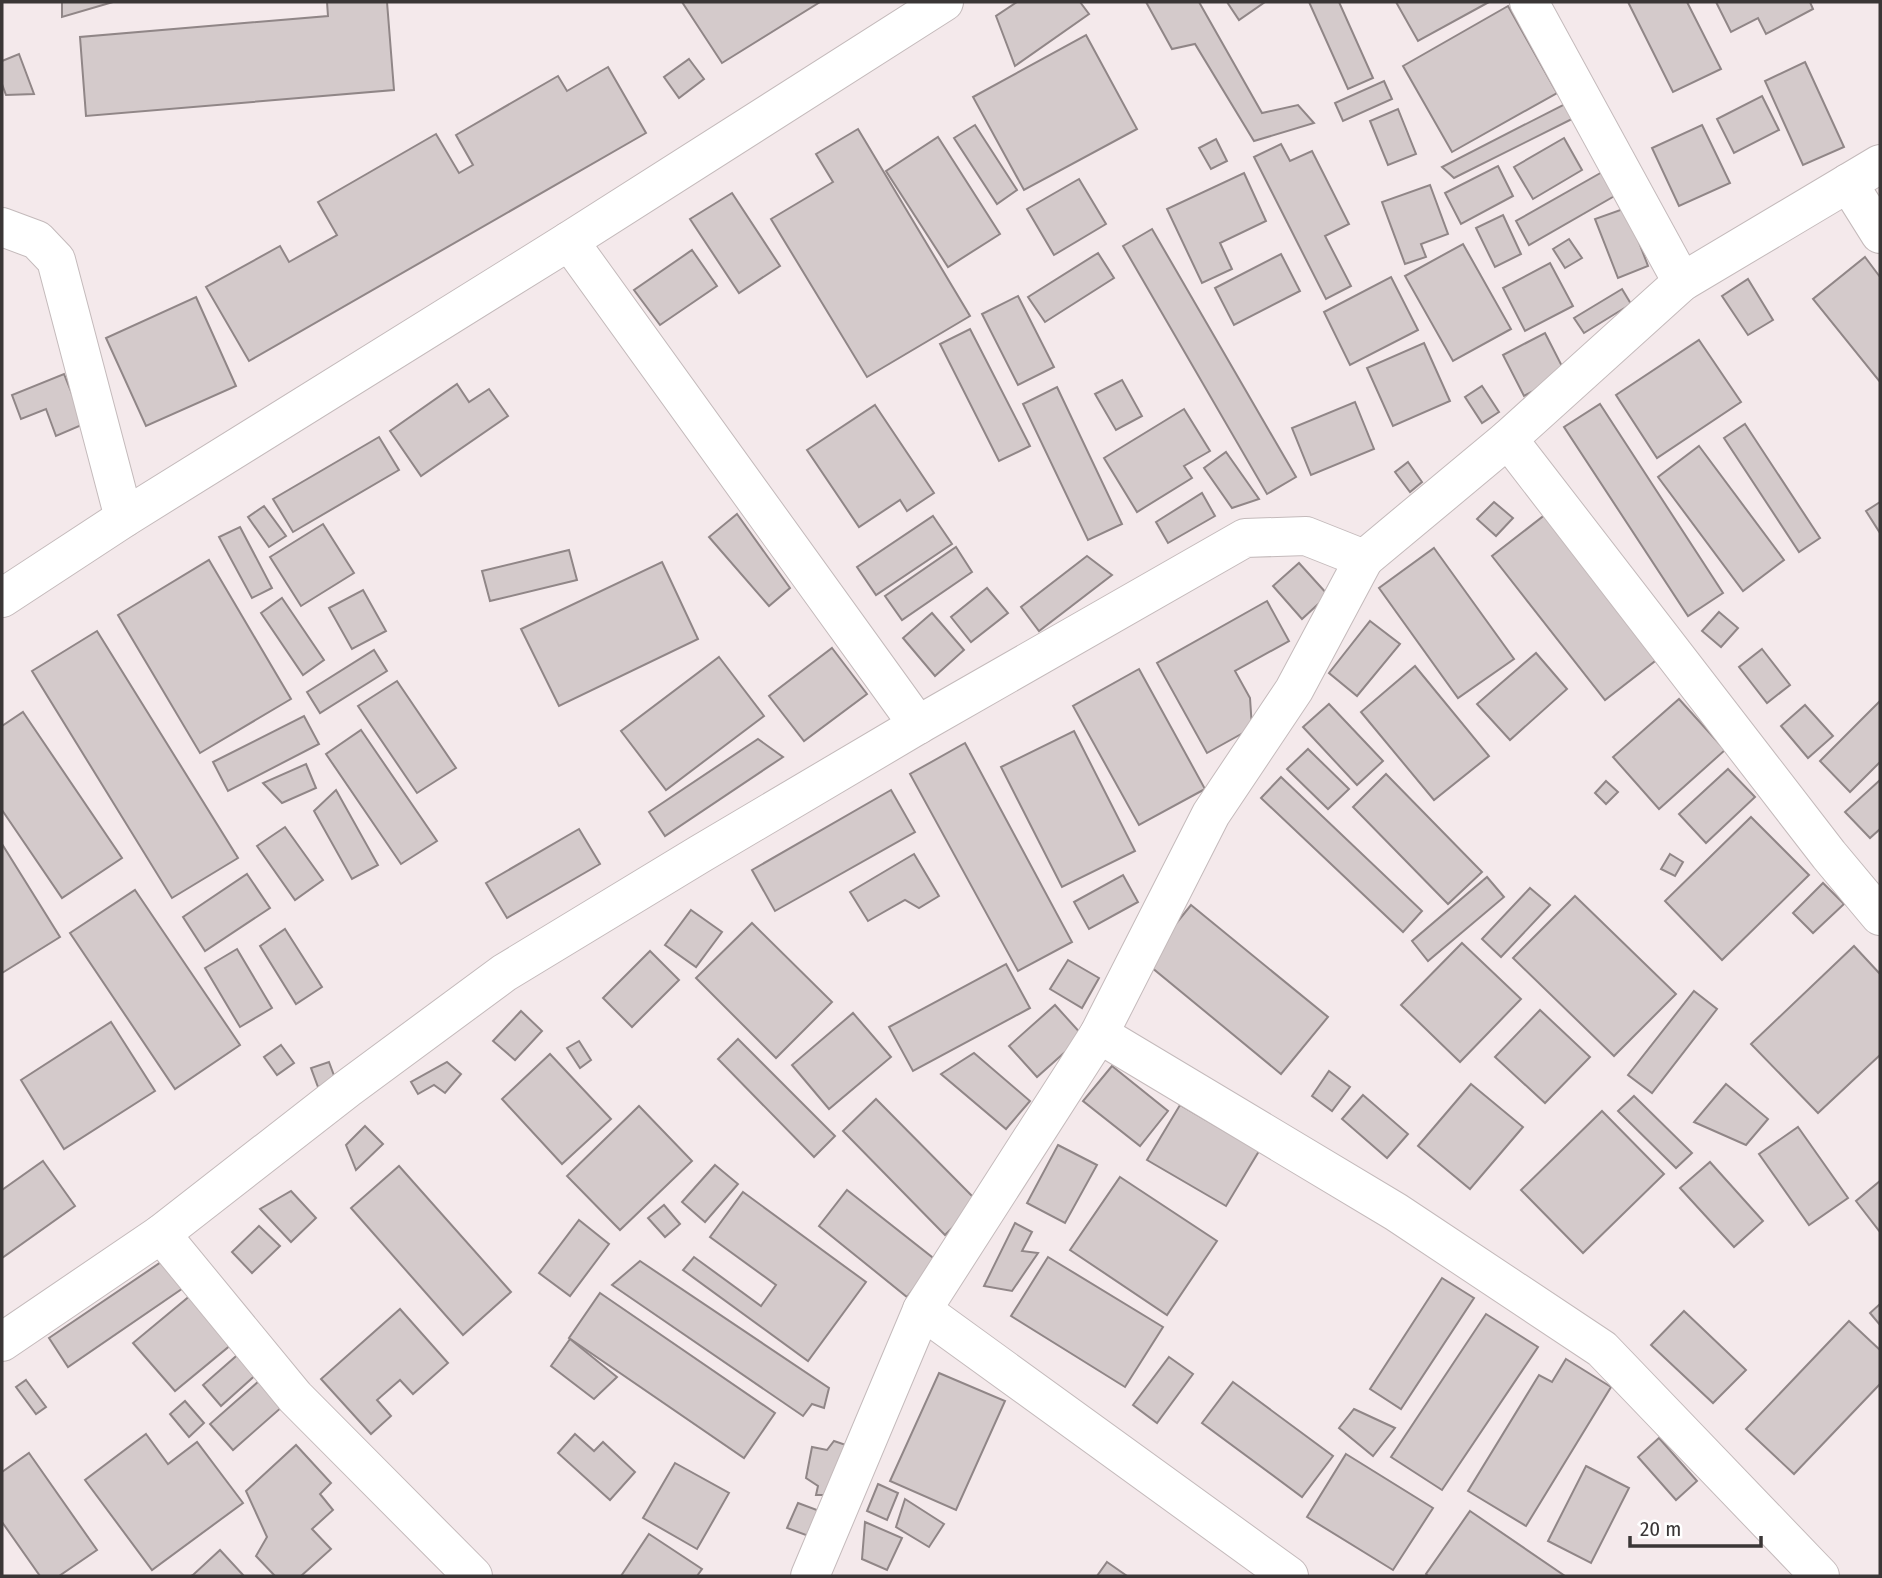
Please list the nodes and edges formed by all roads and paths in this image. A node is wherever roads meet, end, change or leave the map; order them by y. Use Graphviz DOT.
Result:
graph roads {
  1 [pos="944,2"];
  2 [pos="1529,2"];
  3 [pos="1880,164"];
  4 [pos="1848,183"];
  5 [pos="2,227"];
  6 [pos="1880,234"];
  7 [pos="569,241"];
  8 [pos="1682,282"];
  9 [pos="1508,439"];
  10 [pos="124,518"];
  11 [pos="1364,559"];
  12 [pos="2,598"];
  13 [pos="918,725"];
  14 [pos="1880,916"];
  15 [pos="1099,1034"];
  16 [pos="161,1234"];
  17 [pos="922,1310"];
  18 [pos="2,1342"];
  19 [pos="473,1576"];
  20 [pos="810,1576"];
  21 [pos="1289,1576"];
  22 [pos="1820,1576"];
  1 -- 7 [label="street"];
  2 -- 8 [label="street"];
  3 -- 4 [label="street"];
  4 -- 6 [label="street"];
  4 -- 8 [label="street"];
  5 -- 10 [label="street"];
  7 -- 10 [label="street"];
  7 -- 13 [label="street"];
  8 -- 9 [label="street"];
  9 -- 11 [label="street"];
  9 -- 14 [label="street"];
  10 -- 12 [label="street"];
  11 -- 13 [label="street"];
  11 -- 15 [label="street"];
  13 -- 16 [label="street"];
  15 -- 17 [label="street"];
  15 -- 22 [label="street"];
  16 -- 18 [label="street"];
  16 -- 19 [label="street"];
  17 -- 20 [label="street"];
  17 -- 21 [label="street"];
}
